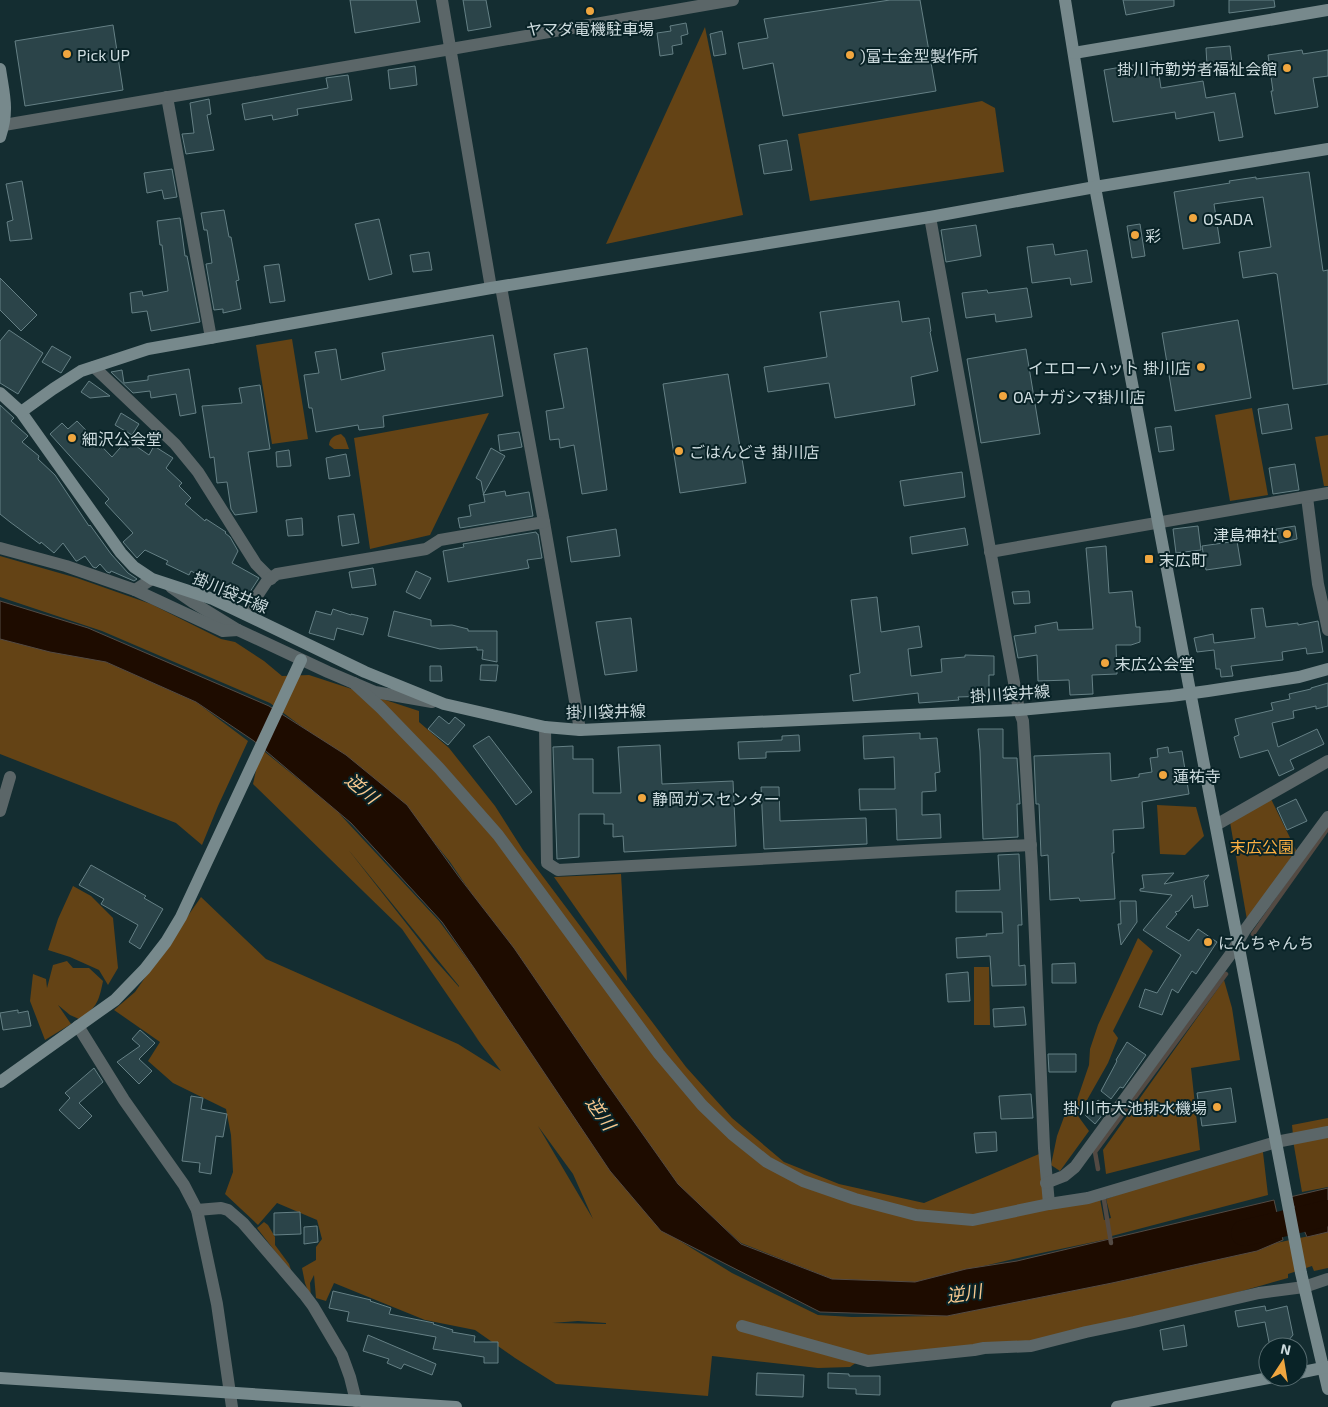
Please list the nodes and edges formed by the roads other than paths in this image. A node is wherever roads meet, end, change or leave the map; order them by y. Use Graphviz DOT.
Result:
graph roads {
  1 [pos="442,0"];
  2 [pos="733,0"];
  3 [pos="1065,0"];
  4 [pos="1328,10"];
  5 [pos="451,49"];
  6 [pos="1074,53"];
  7 [pos="0,69"];
  8 [pos="166,97"];
  9 [pos="4,125"];
  10 [pos="0,137"];
  11 [pos="1328,149"];
  12 [pos="1095,187"];
  13 [pos="930,217"];
  14 [pos="496,288"];
  15 [pos="211,338"];
  16 [pos="94,367"];
  17 [pos="0,392"];
  18 [pos="21,412"];
  19 [pos="1328,493"];
  20 [pos="1307,497"];
  21 [pos="544,522"];
  22 [pos="1159,523"];
  23 [pos="0,548"];
  24 [pos="990,552"];
  25 [pos="152,579"];
  26 [pos="271,579"];
  27 [pos="165,583"];
  28 [pos="134,590"];
  29 [pos="245,614"];
  30 [pos="238,630"];
  31 [pos="1328,630"];
  32 [pos="298,666"];
  33 [pos="1328,669"];
  34 [pos="354,683"];
  35 [pos="1191,693"];
  36 [pos="444,704"];
  37 [pos="1019,710"];
  38 [pos="545,727"];
  39 [pos="580,730"];
  40 [pos="1328,761"];
  41 [pos="10,776"];
  42 [pos="0,811"];
  43 [pos="1328,817"];
  44 [pos="1216,825"];
  45 [pos="1031,846"];
  46 [pos="1239,942"];
  47 [pos="78,1026"];
  48 [pos="0,1082"];
  49 [pos="1328,1132"];
  50 [pos="1278,1147"];
  51 [pos="1046,1183"];
  52 [pos="1049,1204"];
  53 [pos="197,1210"];
  54 [pos="1328,1279"];
  55 [pos="1304,1287"];
  56 [pos="742,1326"];
  57 [pos="1326,1367"];
  58 [pos="1308,1371"];
  59 [pos="0,1378"];
  60 [pos="1258,1381"];
  61 [pos="1328,1389"];
  62 [pos="229,1393"];
  63 [pos="356,1401"];
  64 [pos="1162,1402"];
  65 [pos="232,1407"];
  66 [pos="456,1407"];
  67 [pos="1117,1407"];
  1 -- 5 [label="street"];
  2 -- 5 [label="street"];
  3 -- 6 [label="street"];
  4 -- 6 [label="street"];
  5 -- 8 [label="street"];
  5 -- 14 [label="street"];
  6 -- 12 [label="street"];
  7 -- 9 [label="street"];
  8 -- 9 [label="street"];
  8 -- 15 [label="street"];
  9 -- 10 [label="street"];
  11 -- 12 [label="street"];
  12 -- 13 [label="street"];
  12 -- 22 [label="street"];
  13 -- 14 [label="street"];
  13 -- 24 [label="street"];
  14 -- 15 [label="street"];
  14 -- 21 [label="street"];
  15 -- 16 [label="street"];
  16 -- 18 [label="street"];
  16 -- 26 [label="street"];
  17 -- 18 [label="street, 掛川袋井線"];
  18 -- 25 [label="street, 掛川袋井線"];
  19 -- 20 [label="street"];
  20 -- 22 [label="street"];
  20 -- 31 [label="street"];
  21 -- 26 [label="street"];
  21 -- 39 [label="street"];
  22 -- 24 [label="street"];
  22 -- 35 [label="street"];
  23 -- 28 [label="street"];
  24 -- 37 [label="street"];
  25 -- 27 [label="street, 掛川袋井線"];
  25 -- 28 [label="street"];
  26 -- 29 [label="street"];
  27 -- 29 [label="street, 掛川袋井線"];
  27 -- 30 [label="street"];
  28 -- 30 [label="street"];
  29 -- 36 [label="street, 掛川袋井線"];
  30 -- 32 [label="street"];
  32 -- 34 [label="street"];
  32 -- 47 [label="street"];
  33 -- 35 [label="street, 掛川袋井線"];
  34 -- 36 [label="street"];
  34 -- 52 [label="street"];
  35 -- 37 [label="street, 掛川袋井線"];
  35 -- 44 [label="street"];
  36 -- 38 [label="street, 掛川袋井線"];
  37 -- 39 [label="street, 掛川袋井線"];
  37 -- 45 [label="street"];
  38 -- 39 [label="street, 掛川袋井線"];
  38 -- 45 [label="street"];
  40 -- 44 [label="street"];
  41 -- 42 [label="street"];
  43 -- 46 [label="street"];
  44 -- 46 [label="street"];
  45 -- 51 [label="street"];
  46 -- 50 [label="street"];
  46 -- 51 [label="street"];
  47 -- 48 [label="street"];
  47 -- 53 [label="street"];
  49 -- 50 [label="street"];
  50 -- 52 [label="street"];
  50 -- 55 [label="street"];
  51 -- 52 [label="street"];
  53 -- 62 [label="street"];
  53 -- 63 [label="street"];
  54 -- 55 [label="street"];
  55 -- 56 [label="street"];
  55 -- 57 [label="street"];
  57 -- 58 [label="street"];
  57 -- 61 [label="street"];
  59 -- 62 [label="street"];
  60 -- 64 [label="street"];
  62 -- 63 [label="street"];
  62 -- 65 [label="street"];
  63 -- 66 [label="street"];
  64 -- 67 [label="street"];
}
